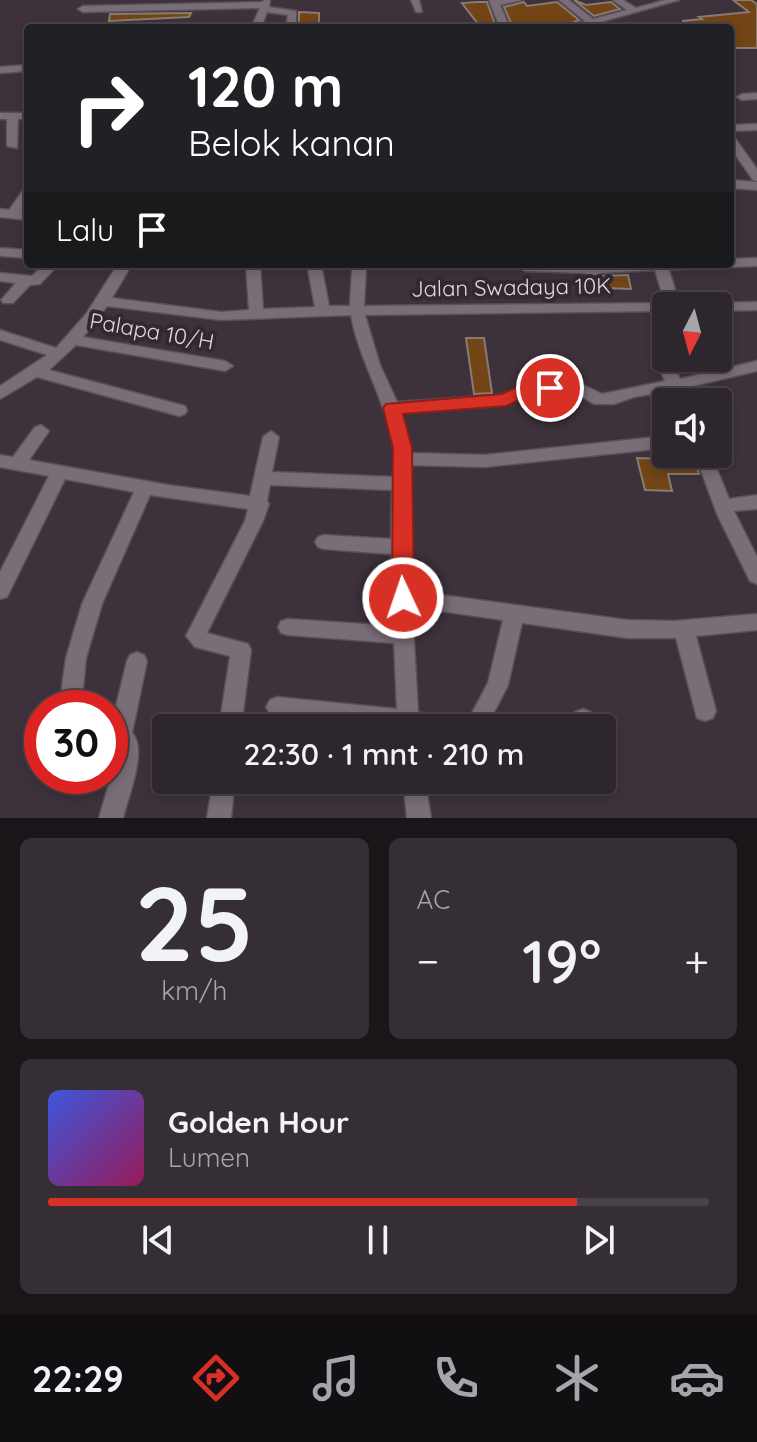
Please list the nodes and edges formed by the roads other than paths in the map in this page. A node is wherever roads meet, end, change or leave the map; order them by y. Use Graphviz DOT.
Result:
graph roads {
  1 [pos="518,0"];
  2 [pos="563,0"];
  3 [pos="617,0"];
  4 [pos="675,0"];
  5 [pos="493,2"];
  6 [pos="184,3"];
  7 [pos="266,5"];
  8 [pos="83,7"];
  9 [pos="635,11"];
  10 [pos="258,24"];
  11 [pos="292,24"];
  12 [pos="503,24"];
  13 [pos="592,24"];
  14 [pos="24,68"];
  15 [pos="0,70"];
  16 [pos="757,96"];
  17 [pos="742,97"];
  18 [pos="6,116"];
  19 [pos="757,127"];
  20 [pos="734,128"];
  21 [pos="734,145"];
  22 [pos="13,146"];
  23 [pos="757,177"];
  24 [pos="734,184"];
  25 [pos="757,186"];
  26 [pos="24,196"];
  27 [pos="6,214"];
  28 [pos="0,252"];
  29 [pos="24,254"];
  30 [pos="757,262"];
  31 [pos="734,263"];
  32 [pos="49,268"];
  33 [pos="123,268"];
  34 [pos="253,268"];
  35 [pos="315,268"];
  36 [pos="559,268"];
  37 [pos="616,268"];
  38 [pos="662,268"];
  39 [pos="359,269"];
  40 [pos="593,269"];
  41 [pos="0,277"];
  42 [pos="26,281"];
  43 [pos="593,288"];
  44 [pos="669,292"];
  45 [pos="8,300"];
  46 [pos="104,301"];
  47 [pos="757,306"];
  48 [pos="652,307"];
  49 [pos="732,307"];
  50 [pos="323,311"];
  51 [pos="357,311"];
  52 [pos="256,316"];
  53 [pos="0,335"];
  54 [pos="72,340"];
  55 [pos="59,354"];
  56 [pos="225,366"];
  57 [pos="757,366"];
  58 [pos="34,371"];
  59 [pos="670,372"];
  60 [pos="676,385"];
  61 [pos="677,388"];
  62 [pos="0,394"];
  63 [pos="392,408"];
  64 [pos="179,410"];
  65 [pos="41,431"];
  66 [pos="271,437"];
  67 [pos="652,443"];
  68 [pos="403,459"];
  69 [pos="8,463"];
  70 [pos="708,468"];
  71 [pos="60,472"];
  72 [pos="265,478"];
  73 [pos="403,484"];
  74 [pos="145,488"];
  75 [pos="757,502"];
  76 [pos="260,504"];
  77 [pos="723,506"];
  78 [pos="324,542"];
  79 [pos="400,547"];
  80 [pos="757,576"];
  81 [pos="0,591"];
  82 [pos="403,598"];
  83 [pos="514,614"];
  84 [pos="757,622"];
  85 [pos="288,627"];
  86 [pos="684,629"];
  87 [pos="403,635"];
  88 [pos="137,661"];
  89 [pos="72,690"];
  90 [pos="128,693"];
  91 [pos="277,707"];
  92 [pos="705,711"];
  93 [pos="232,714"];
  94 [pos="331,714"];
  95 [pos="407,714"];
  96 [pos="482,714"];
  97 [pos="118,794"];
  98 [pos="222,794"];
  99 [pos="416,794"];
  100 [pos="111,818"];
  101 [pos="219,818"];
  102 [pos="419,818"];
  1 -- 5 [label="street"];
  2 -- 13 [label="street"];
  3 -- 9 [label="street"];
  4 -- 9 [label="street"];
  5 -- 12 [label="street"];
  6 -- 7 [label="street"];
  6 -- 8 [label="street"];
  7 -- 10 [label="street"];
  7 -- 11 [label="street"];
  9 -- 13 [label="street"];
  14 -- 15 [label="street"];
  16 -- 17 [label="street"];
  18 -- 22 [label="street"];
  19 -- 20 [label="street"];
  21 -- 23 [label="street"];
  24 -- 25 [label="street"];
  26 -- 27 [label="street"];
  28 -- 29 [label="street"];
  30 -- 31 [label="street"];
  32 -- 42 [label="street"];
  33 -- 46 [label="street"];
  34 -- 52 [label="street"];
  35 -- 50 [label="street"];
  36 -- 40 [label="street"];
  37 -- 40 [label="street"];
  38 -- 44 [label="street"];
  39 -- 51 [label="street"];
  40 -- 43 [label="street"];
  41 -- 42 [label="street"];
  42 -- 45 [label="street"];
  46 -- 52 [label="street, Jalan Swadaya 10K"];
  46 -- 54 [label="street"];
  47 -- 49 [label="street"];
  48 -- 51 [label="street, Jalan Swadaya 10K"];
  50 -- 51 [label="street, Jalan Swadaya 10K"];
  50 -- 52 [label="street, Jalan Swadaya 10K"];
  51 -- 63 [label="street"];
  53 -- 55 [label="street"];
  54 -- 55 [label="street"];
  54 -- 56 [label="street, Palapa 10/H"];
  55 -- 58 [label="street"];
  57 -- 60 [label="street"];
  58 -- 62 [label="street"];
  58 -- 64 [label="street"];
  59 -- 60 [label="street"];
  60 -- 61 [label="street"];
  60 -- 63 [label="street"];
  63 -- 68 [label="street"];
  65 -- 69 [label="street"];
  66 -- 72 [label="street"];
  67 -- 68 [label="street"];
  68 -- 73 [label="street"];
  69 -- 71 [label="street"];
  70 -- 77 [label="street"];
  71 -- 74 [label="street"];
  71 -- 81 [label="street"];
  72 -- 73 [label="street"];
  72 -- 76 [label="street"];
  73 -- 79 [label="street"];
  74 -- 76 [label="street"];
  74 -- 89 [label="street"];
  75 -- 77 [label="street"];
  76 -- 93 [label="street"];
  77 -- 80 [label="street"];
  78 -- 79 [label="street"];
  79 -- 82 [label="street"];
  82 -- 83 [label="street"];
  82 -- 87 [label="street"];
  83 -- 86 [label="street"];
  83 -- 96 [label="street"];
  84 -- 86 [label="street"];
  85 -- 87 [label="street"];
  86 -- 92 [label="street"];
  87 -- 95 [label="street"];
  88 -- 90 [label="street"];
  91 -- 94 [label="street"];
  97 -- 100 [label="street"];
  98 -- 101 [label="street"];
  99 -- 102 [label="street"];
}
